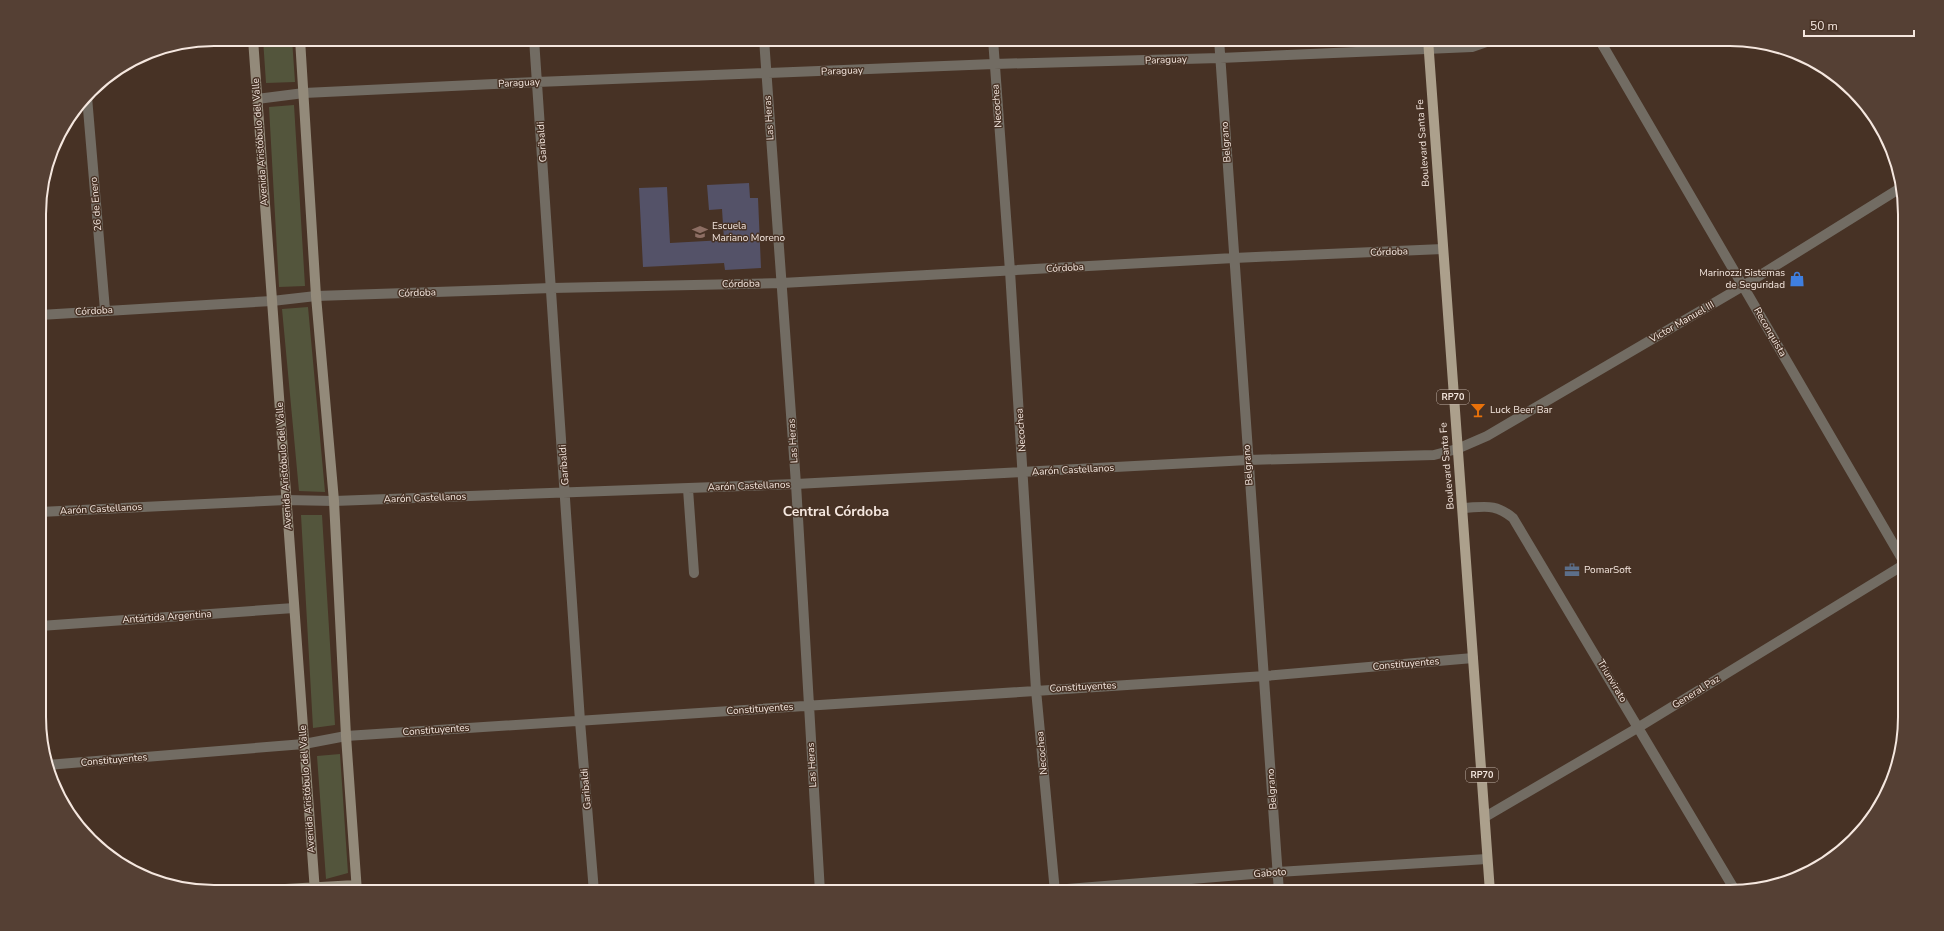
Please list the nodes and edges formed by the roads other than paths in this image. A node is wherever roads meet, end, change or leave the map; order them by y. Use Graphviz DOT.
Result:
graph roads {
  1 [pos="253,46"];
  2 [pos="301,46"];
  3 [pos="534,46"];
  4 [pos="764,46"];
  5 [pos="993,46"];
  6 [pos="1219,46"];
  7 [pos="1398,46"];
  8 [pos="1428,46"];
  9 [pos="1457,46"];
  10 [pos="1475,46"];
  11 [pos="1602,46"];
  12 [pos="1220,58"];
  13 [pos="994,64"];
  14 [pos="766,74"];
  15 [pos="537,82"];
  16 [pos="304,93"];
  17 [pos="257,99"];
  18 [pos="88,104"];
  19 [pos="1897,190"];
  20 [pos="1443,249"];
  21 [pos="1234,258"];
  22 [pos="1010,271"];
  23 [pos="782,283"];
  24 [pos="1744,286"];
  25 [pos="552,288"];
  26 [pos="316,296"];
  27 [pos="272,301"];
  28 [pos="105,310"];
  29 [pos="46,315"];
  30 [pos="1457,449"];
  31 [pos="1248,460"];
  32 [pos="1023,473"];
  33 [pos="796,484"];
  34 [pos="688,489"];
  35 [pos="566,494"];
  36 [pos="286,500"];
  37 [pos="334,501"];
  38 [pos="1463,508"];
  39 [pos="46,512"];
  40 [pos="1898,552"];
  41 [pos="1898,568"];
  42 [pos="694,573"];
  43 [pos="294,608"];
  44 [pos="46,626"];
  45 [pos="1473,658"];
  46 [pos="1265,676"];
  47 [pos="1036,690"];
  48 [pos="809,706"];
  49 [pos="580,721"];
  50 [pos="1639,727"];
  51 [pos="346,736"];
  52 [pos="304,744"];
  53 [pos="53,765"];
  54 [pos="1485,817"];
  55 [pos="1487,859"];
  56 [pos="1278,872"];
  57 [pos="315,885"];
  58 [pos="357,885"];
  59 [pos="593,885"];
  60 [pos="820,885"];
  61 [pos="1054,885"];
  62 [pos="1125,885"];
  63 [pos="1279,885"];
  64 [pos="1489,885"];
  65 [pos="1732,885"];
  1 -- 17 [label="street, Avenida Aristóbulo del Valle"];
  2 -- 16 [label="street"];
  3 -- 15 [label="street, Garibaldi"];
  4 -- 14 [label="street, Las Heras"];
  5 -- 13 [label="street, Necochea"];
  6 -- 12 [label="street, Belgrano"];
  7 -- 12 [label="street, Paraguay"];
  8 -- 20 [label="main road, Boulevard Santa Fe / RP70"];
  9 -- 10 [label="street, Paraguay"];
  11 -- 24 [label="street, Reconquista"];
  12 -- 13 [label="street, Paraguay"];
  12 -- 21 [label="street, Belgrano"];
  13 -- 14 [label="street, Paraguay"];
  13 -- 22 [label="street, Necochea"];
  14 -- 15 [label="street, Paraguay"];
  14 -- 23 [label="street, Las Heras"];
  15 -- 16 [label="street, Paraguay"];
  15 -- 25 [label="street, Garibaldi"];
  16 -- 17 [label="street, Paraguay"];
  16 -- 26 [label="street"];
  17 -- 27 [label="street, Avenida Aristóbulo del Valle"];
  18 -- 28 [label="street, 26 de Enero"];
  19 -- 24 [label="street, Victor Manuel III"];
  20 -- 21 [label="street, Córdoba"];
  20 -- 30 [label="main road, Boulevard Santa Fe / RP70"];
  21 -- 22 [label="street, Córdoba"];
  21 -- 31 [label="street, Belgrano"];
  22 -- 23 [label="street, Córdoba"];
  22 -- 32 [label="street, Necochea"];
  23 -- 25 [label="street, Córdoba"];
  23 -- 33 [label="street, Las Heras"];
  24 -- 30 [label="street, Victor Manuel III"];
  24 -- 40 [label="street, Reconquista"];
  25 -- 26 [label="street, Córdoba"];
  25 -- 35 [label="street, Garibaldi"];
  26 -- 27 [label="street, Córdoba"];
  26 -- 37 [label="street"];
  27 -- 28 [label="street, Córdoba"];
  27 -- 36 [label="street, Avenida Aristóbulo del Valle"];
  28 -- 29 [label="street, Córdoba"];
  30 -- 31 [label="street, Aarón Castellanos"];
  30 -- 38 [label="main road, Boulevard Santa Fe / RP70"];
  31 -- 32 [label="street, Aarón Castellanos"];
  31 -- 46 [label="street, Belgrano"];
  32 -- 33 [label="street, Aarón Castellanos"];
  32 -- 47 [label="street, Necochea"];
  33 -- 34 [label="street, Aarón Castellanos"];
  33 -- 48 [label="street, Las Heras"];
  34 -- 35 [label="street, Aarón Castellanos"];
  34 -- 42 [label="street"];
  35 -- 37 [label="street, Aarón Castellanos"];
  35 -- 49 [label="street, Garibaldi"];
  36 -- 37 [label="street, Aarón Castellanos"];
  36 -- 39 [label="street, Aarón Castellanos"];
  36 -- 43 [label="street, Avenida Aristóbulo del Valle"];
  37 -- 51 [label="street"];
  38 -- 45 [label="main road, Boulevard Santa Fe / RP70"];
  38 -- 50 [label="street, Triunvirato"];
  41 -- 50 [label="street, General Paz"];
  43 -- 44 [label="street, Antártida Argentina"];
  43 -- 52 [label="street, Avenida Aristóbulo del Valle"];
  45 -- 46 [label="street, Constituyentes"];
  45 -- 54 [label="main road, Boulevard Santa Fe / RP70"];
  46 -- 47 [label="street, Constituyentes"];
  46 -- 56 [label="street, Belgrano"];
  47 -- 48 [label="street, Constituyentes"];
  47 -- 61 [label="street, Necochea"];
  48 -- 49 [label="street, Constituyentes"];
  48 -- 60 [label="street, Las Heras"];
  49 -- 51 [label="street, Constituyentes"];
  49 -- 59 [label="street, Garibaldi"];
  50 -- 54 [label="street, General Paz"];
  50 -- 65 [label="street, Triunvirato"];
  51 -- 52 [label="street, Constituyentes"];
  51 -- 58 [label="street"];
  52 -- 53 [label="street, Constituyentes"];
  52 -- 57 [label="street, Avenida Aristóbulo del Valle"];
  54 -- 55 [label="main road, Boulevard Santa Fe / RP70"];
  55 -- 56 [label="street, Gaboto"];
  55 -- 64 [label="main road, Boulevard Santa Fe / RP70"];
  56 -- 62 [label="street, Gaboto"];
  56 -- 63 [label="street, Belgrano"];
}
